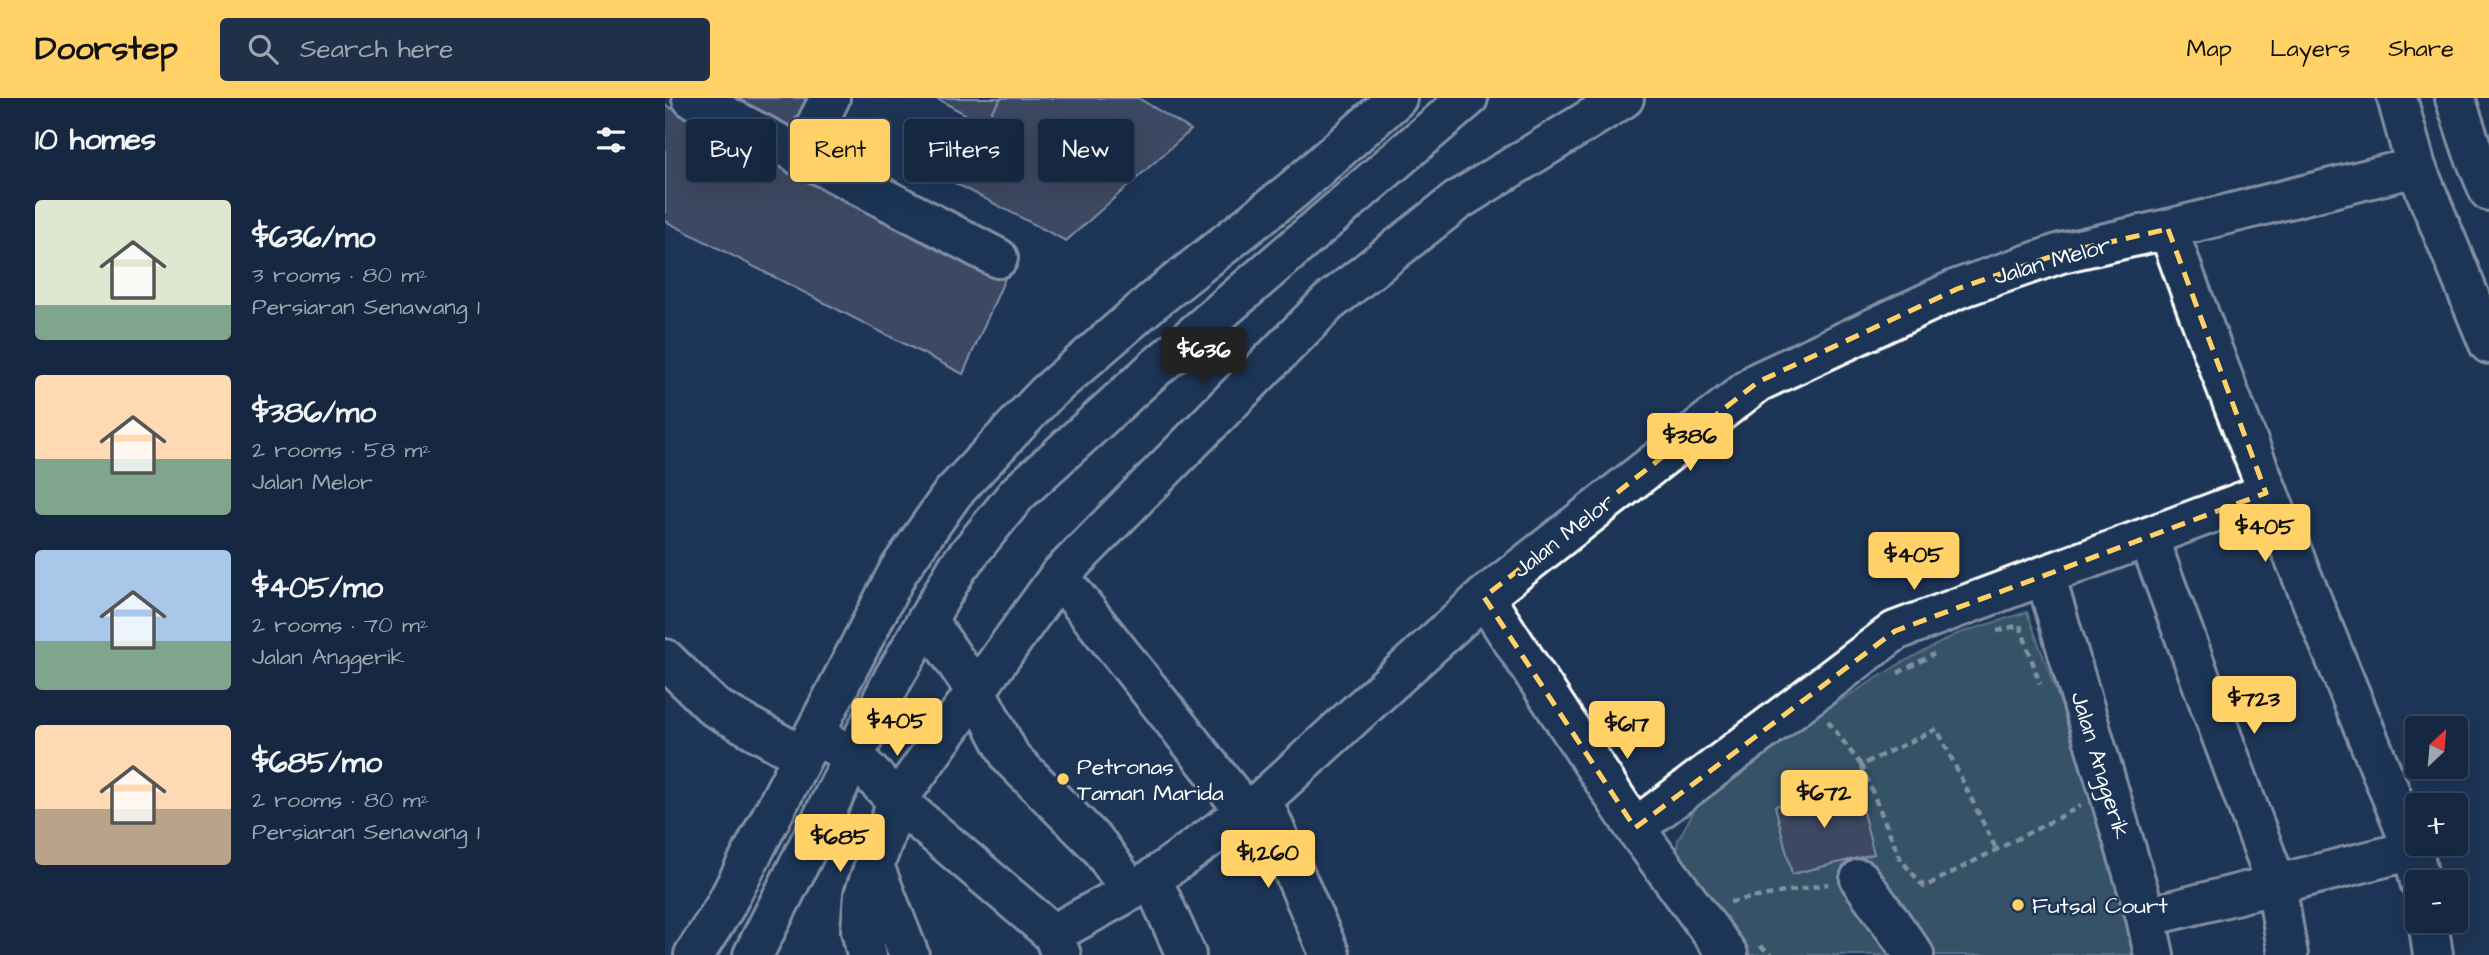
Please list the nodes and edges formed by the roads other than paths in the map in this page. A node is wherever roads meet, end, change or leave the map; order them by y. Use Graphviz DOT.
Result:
graph roads {
  1 [pos="692,98"];
  2 [pos="830,98"];
  3 [pos="1397,98"];
  4 [pos="1468,98"];
  5 [pos="1624,98"];
  6 [pos="2397,98"];
  7 [pos="2455,98"];
  8 [pos="819,119"];
  9 [pos="790,151"];
  10 [pos="2416,167"];
  11 [pos="850,182"];
  12 [pos="2489,191"];
  13 [pos="2168,229"];
  14 [pos="998,258"];
  15 [pos="2489,344"];
  16 [pos="2266,493"];
  17 [pos="2148,537"];
  18 [pos="2045,575"];
  19 [pos="1059,576"];
  20 [pos="1484,597"];
  21 [pos="926,620"];
  22 [pos="665,659"];
  23 [pos="977,693"];
  24 [pos="808,745"];
  25 [pos="854,756"];
  26 [pos="897,801"];
  27 [pos="1254,806"];
  28 [pos="1635,828"];
  29 [pos="874,866"];
  30 [pos="2417,866"];
  31 [pos="1860,879"];
  32 [pos="2276,883"];
  33 [pos="1142,885"];
  34 [pos="2146,917"];
  35 [pos="2430,933"];
  36 [pos="1057,944"];
  37 [pos="1740,947"];
  38 [pos="694,955"];
  39 [pos="753,955"];
  40 [pos="867,955"];
  41 [pos="909,955"];
  42 [pos="1186,955"];
  43 [pos="1330,955"];
  44 [pos="1915,955"];
  45 [pos="2154,955"];
  46 [pos="2288,955"];
  47 [pos="2433,955"];
  1 -- 9 [label="street"];
  2 -- 8 [label="street"];
  3 -- 24 [label="street"];
  4 -- 21 [label="street"];
  5 -- 19 [label="street"];
  6 -- 10 [label="street"];
  7 -- 12 [label="street"];
  10 -- 13 [label="street, Jalan Melor"];
  10 -- 15 [label="street"];
  11 -- 14 [label="street"];
  13 -- 16 [label="street"];
  13 -- 20 [label="street, Jalan Melor"];
  16 -- 17 [label="street"];
  16 -- 30 [label="street"];
  17 -- 18 [label="street"];
  17 -- 32 [label="street"];
  18 -- 28 [label="street"];
  18 -- 34 [label="street, Jalan Anggerik"];
  19 -- 23 [label="street"];
  19 -- 27 [label="street"];
  20 -- 27 [label="street, Jalan Melor"];
  20 -- 28 [label="street"];
  21 -- 23 [label="street"];
  21 -- 25 [label="street"];
  22 -- 24 [label="street"];
  23 -- 26 [label="street"];
  23 -- 33 [label="street"];
  24 -- 25 [label="street"];
  24 -- 38 [label="street"];
  25 -- 26 [label="street"];
  25 -- 39 [label="street"];
  26 -- 29 [label="street"];
  26 -- 36 [label="street"];
  27 -- 33 [label="street, Jalan Melor"];
  27 -- 43 [label="street"];
  28 -- 37 [label="street"];
  29 -- 40 [label="street"];
  29 -- 41 [label="street"];
  30 -- 32 [label="street"];
  31 -- 44 [label="street"];
  32 -- 34 [label="street"];
  32 -- 46 [label="street"];
  33 -- 36 [label="street, Jalan Melor"];
  33 -- 42 [label="street"];
  34 -- 45 [label="street, Jalan Anggerik"];
  35 -- 47 [label="street"];
}
